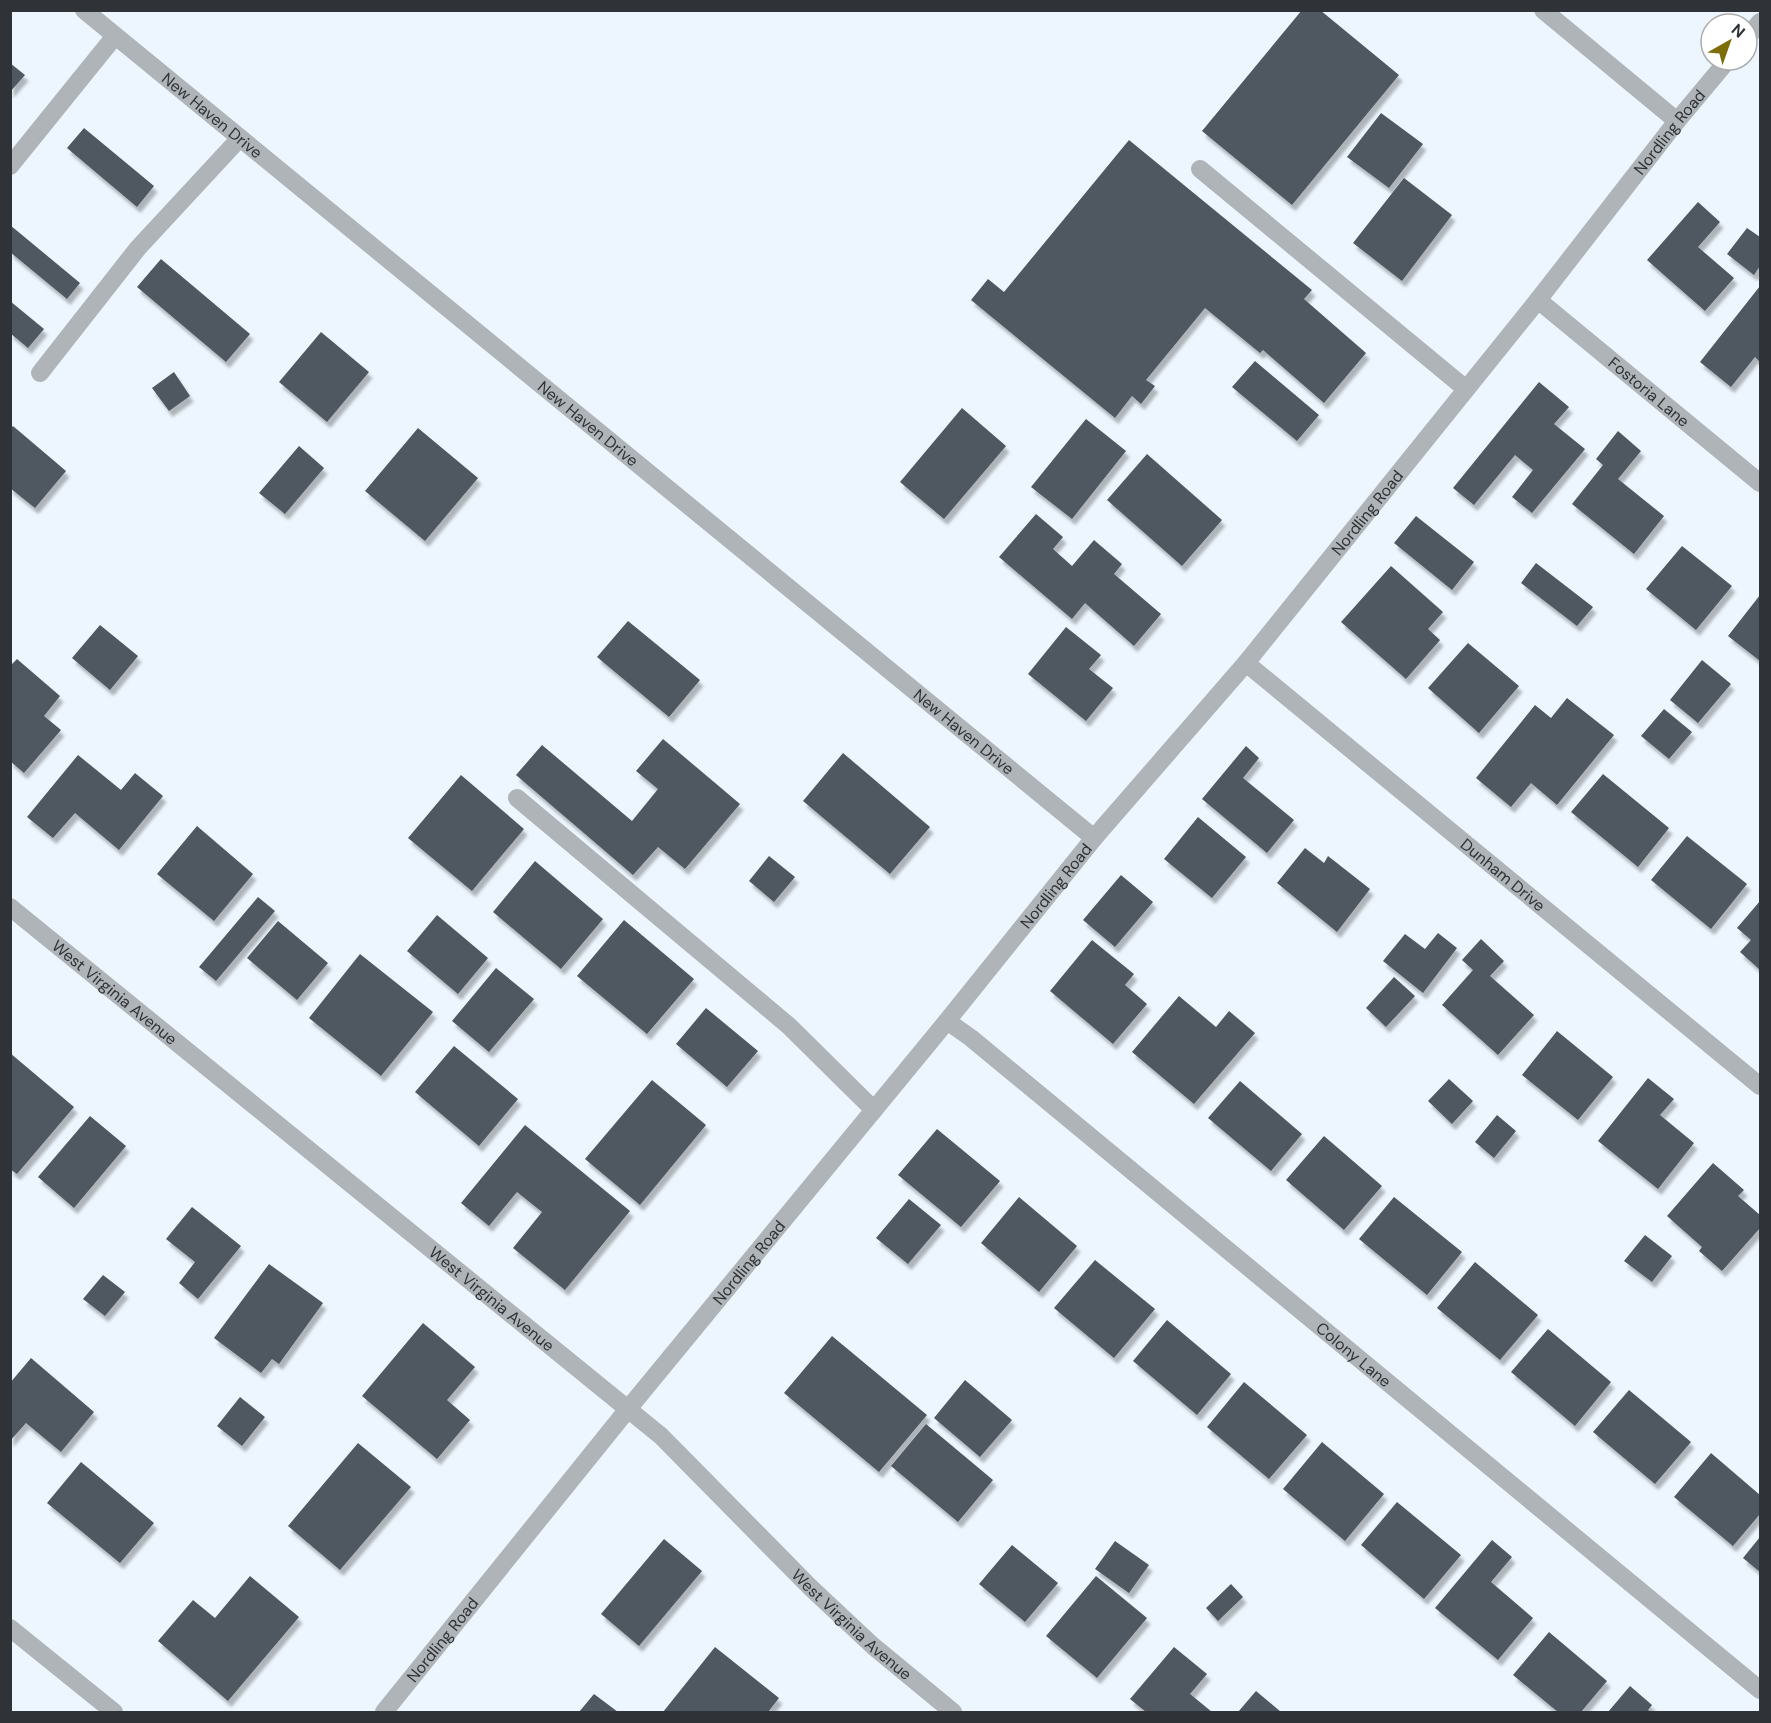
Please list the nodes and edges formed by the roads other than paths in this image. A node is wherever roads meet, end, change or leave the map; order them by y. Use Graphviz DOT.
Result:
graph roads {
  1 [pos="84,10"];
  2 [pos="1543,10"];
  3 [pos="115,36"];
  4 [pos="1718,72"];
  5 [pos="1677,121"];
  6 [pos="240,138"];
  7 [pos="10,166"];
  8 [pos="1200,169"];
  9 [pos="1538,300"];
  10 [pos="40,373"];
  11 [pos="1466,389"];
  12 [pos="1761,483"];
  13 [pos="1246,663"];
  14 [pos="517,798"];
  15 [pos="1094,838"];
  16 [pos="10,907"];
  17 [pos="947,1021"];
  18 [pos="1761,1086"];
  19 [pos="874,1110"];
  20 [pos="628,1409"];
  21 [pos="10,1628"];
  22 [pos="1761,1690"];
  23 [pos="114,1713"];
  24 [pos="384,1713"];
  25 [pos="953,1713"];
  1 -- 3 [label="street, New Haven Drive"];
  2 -- 5 [label="street"];
  3 -- 6 [label="street, New Haven Drive"];
  3 -- 7 [label="street"];
  4 -- 5 [label="street, Nordling Road"];
  5 -- 9 [label="street, Nordling Road"];
  6 -- 10 [label="street"];
  6 -- 15 [label="street, New Haven Drive"];
  8 -- 11 [label="street"];
  9 -- 11 [label="street, Nordling Road"];
  9 -- 12 [label="street, Fostoria Lane"];
  11 -- 13 [label="street, Nordling Road"];
  13 -- 15 [label="street, Nordling Road"];
  13 -- 18 [label="street, Dunham Drive"];
  14 -- 19 [label="street"];
  15 -- 17 [label="street, Nordling Road"];
  16 -- 20 [label="street, West Virginia Avenue"];
  17 -- 19 [label="street, Nordling Road"];
  17 -- 22 [label="street, Colony Lane"];
  19 -- 20 [label="street, Nordling Road"];
  20 -- 24 [label="street, Nordling Road"];
  20 -- 25 [label="street, West Virginia Avenue"];
  21 -- 23 [label="street"];
}
